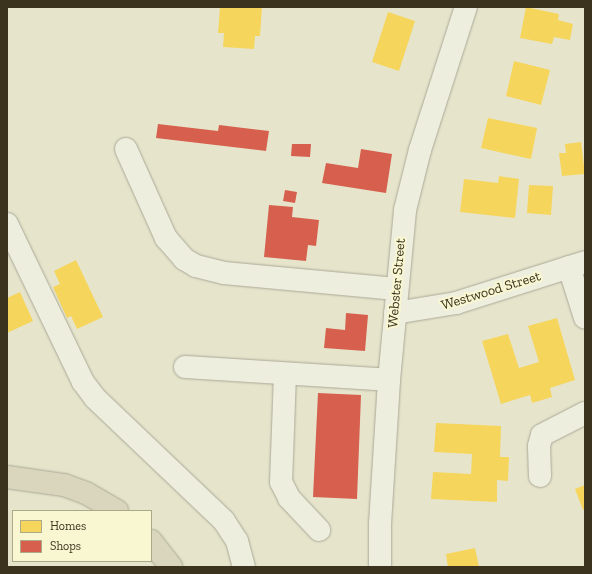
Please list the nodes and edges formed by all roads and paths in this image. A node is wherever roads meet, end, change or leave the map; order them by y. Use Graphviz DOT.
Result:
graph roads {
  1 [pos="466,7"];
  2 [pos="126,149"];
  3 [pos="7,224"];
  4 [pos="13,255"];
  5 [pos="577,264"];
  6 [pos="396,289"];
  7 [pos="395,313"];
  8 [pos="585,318"];
  9 [pos="185,367"];
  10 [pos="285,374"];
  11 [pos="389,380"];
  12 [pos="585,413"];
  13 [pos="540,476"];
  14 [pos="7,477"];
  15 [pos="115,510"];
  16 [pos="320,530"];
  17 [pos="152,542"];
  18 [pos="171,567"];
  19 [pos="244,567"];
  20 [pos="380,567"];
  1 -- 6 [label="street, Webster Street"];
  2 -- 6 [label="street"];
  3 -- 4 [label="street"];
  4 -- 19 [label="street"];
  5 -- 7 [label="street, Westwood Street"];
  5 -- 8 [label="street"];
  6 -- 7 [label="street, Webster Street"];
  7 -- 11 [label="street, Webster Street"];
  9 -- 10 [label="street"];
  10 -- 11 [label="street"];
  10 -- 16 [label="street"];
  11 -- 20 [label="street, Webster Street"];
  12 -- 13 [label="street"];
  14 -- 15 [label="highway"];
  17 -- 18 [label="highway"];
}
